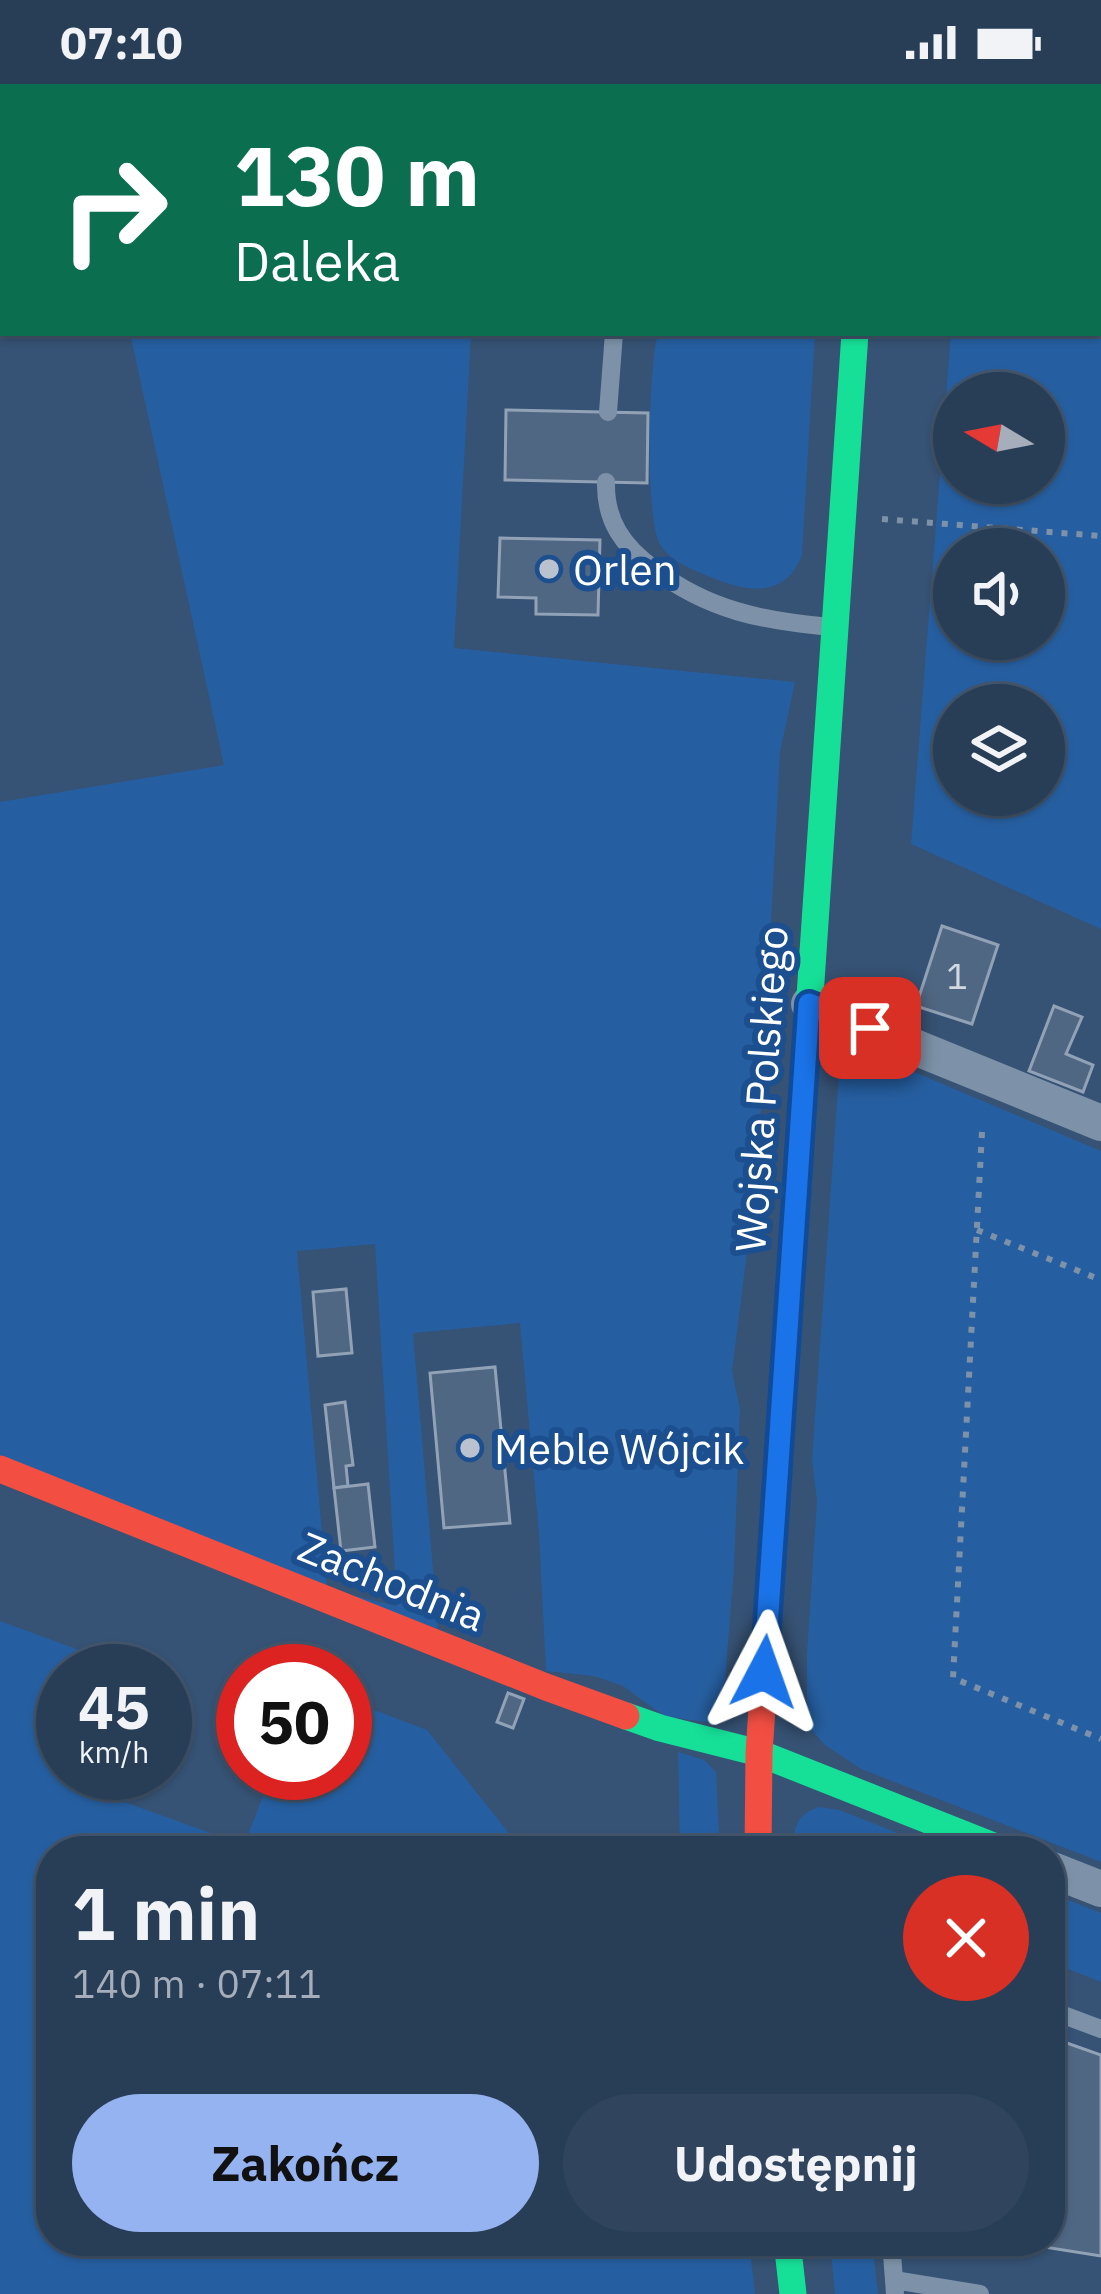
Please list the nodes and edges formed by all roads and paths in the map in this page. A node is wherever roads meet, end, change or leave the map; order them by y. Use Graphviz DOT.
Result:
graph roads {
  1 [pos="614,336"];
  2 [pos="854,336"];
  3 [pos="608,412"];
  4 [pos="606,482"];
  5 [pos="842,515"];
  6 [pos="1101,536"];
  7 [pos="835,627"];
  8 [pos="809,1004"];
  9 [pos="1101,1123"];
  10 [pos="982,1132"];
  11 [pos="977,1230"];
  12 [pos="1101,1280"];
  13 [pos="0,1469"];
  14 [pos="1101,1739"];
  15 [pos="759,1753"];
  16 [pos="758,1836"];
  17 [pos="968,1836"];
  18 [pos="1065,1875"];
  19 [pos="1101,1889"];
  20 [pos="1065,2016"];
  21 [pos="1101,2029"];
  22 [pos="789,2256"];
  23 [pos="891,2256"];
  24 [pos="894,2287"];
  25 [pos="793,2294"];
  26 [pos="980,2294"];
  1 -- 3 [label="lane"];
  2 -- 5 [label="main road, Wojska Polskiego"];
  4 -- 7 [label="lane"];
  5 -- 6 [label="path"];
  5 -- 7 [label="main road, Wojska Polskiego"];
  7 -- 8 [label="main road, Wojska Polskiego"];
  8 -- 9 [label="street"];
  8 -- 15 [label="main road, Wojska Polskiego"];
  10 -- 11 [label="path"];
  11 -- 12 [label="path"];
  11 -- 14 [label="path"];
  13 -- 15 [label="main road, Zachodnia"];
  15 -- 16 [label="main road, Wojska Polskiego"];
  15 -- 17 [label="main road, Zachodnia"];
  18 -- 19 [label="street"];
  20 -- 21 [label="lane"];
  22 -- 25 [label="main road"];
  23 -- 24 [label="lane"];
  24 -- 26 [label="lane"];
}
